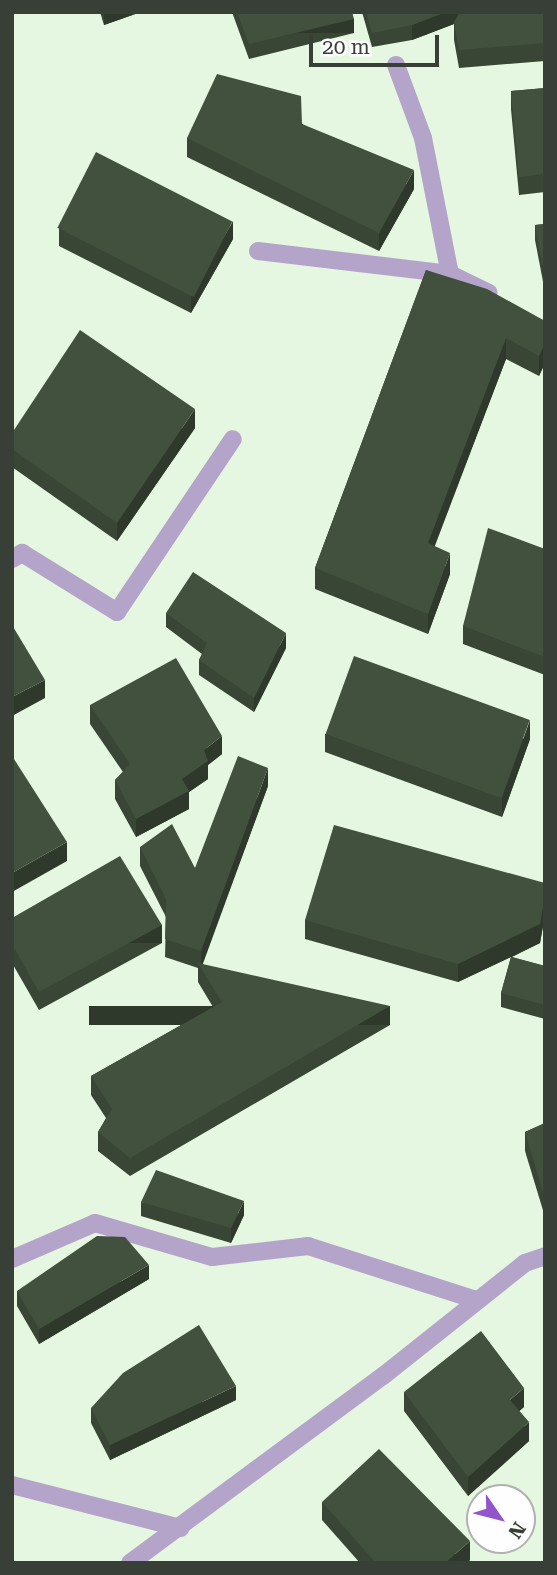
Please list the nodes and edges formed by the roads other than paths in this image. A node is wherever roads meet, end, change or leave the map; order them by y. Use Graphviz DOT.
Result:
graph roads {
  1 [pos="396,65"];
  2 [pos="258,251"];
  3 [pos="450,274"];
  4 [pos="509,304"];
  5 [pos="233,439"];
  6 [pos="16,552"];
  7 [pos="545,1256"];
  8 [pos="12,1259"];
  9 [pos="476,1300"];
  10 [pos="12,1485"];
  11 [pos="181,1528"];
  12 [pos="130,1563"];
  1 -- 3 [label="street"];
  2 -- 3 [label="street"];
  3 -- 4 [label="street"];
  5 -- 6 [label="street"];
  7 -- 9 [label="street"];
  8 -- 9 [label="street"];
  9 -- 11 [label="street"];
  10 -- 11 [label="street"];
  11 -- 12 [label="street"];
}
